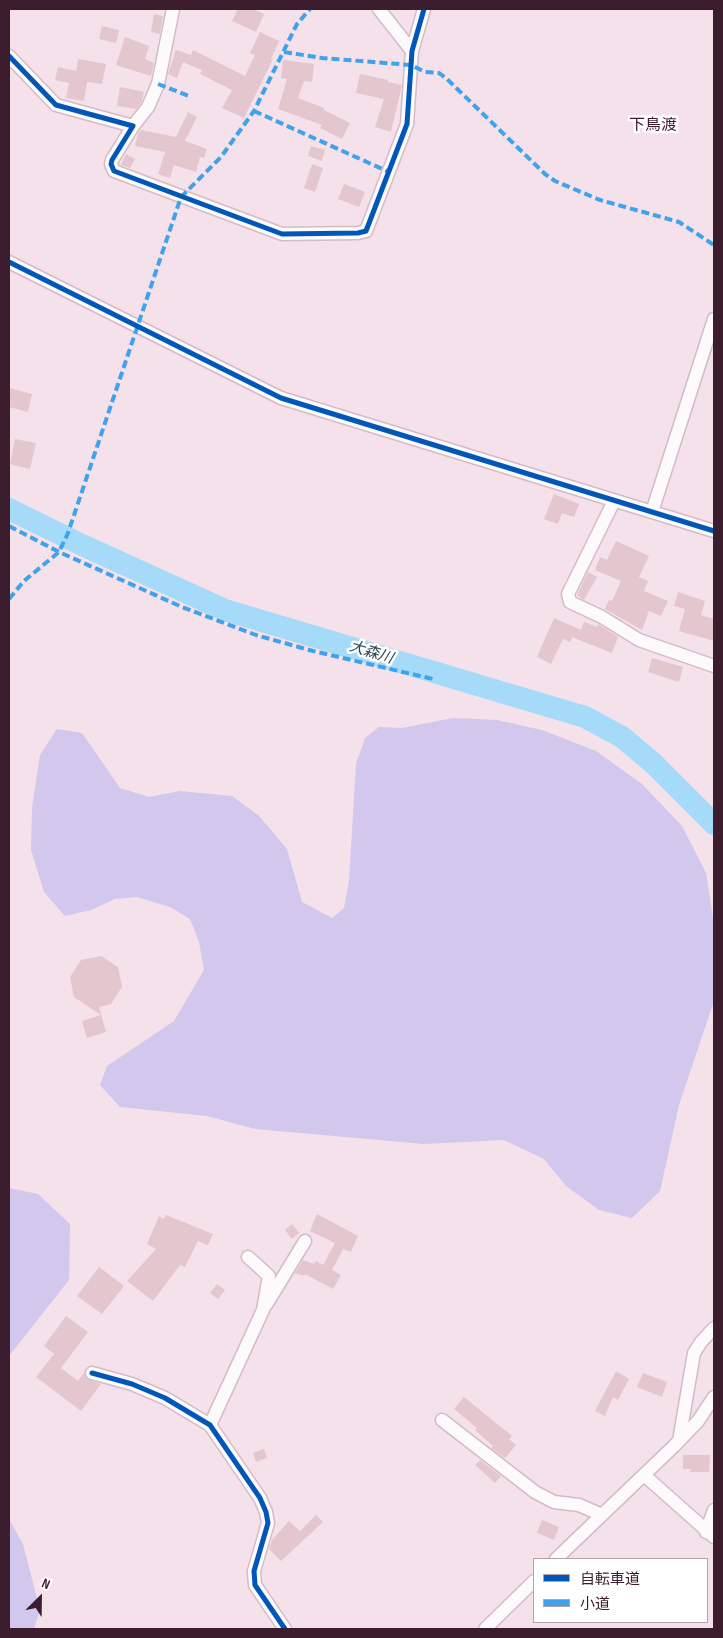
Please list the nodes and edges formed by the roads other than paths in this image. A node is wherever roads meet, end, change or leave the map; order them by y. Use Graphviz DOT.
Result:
graph roads {
  1 [pos="173,9"];
  2 [pos="379,9"];
  3 [pos="424,9"];
  4 [pos="412,52"];
  5 [pos="9,56"];
  6 [pos="133,126"];
  7 [pos="9,262"];
  8 [pos="714,318"];
  9 [pos="614,500"];
  10 [pos="652,512"];
  11 [pos="714,531"];
  12 [pos="714,666"];
  13 [pos="305,1241"];
  14 [pos="248,1257"];
  15 [pos="263,1310"];
  16 [pos="714,1328"];
  17 [pos="92,1373"];
  18 [pos="714,1397"];
  19 [pos="442,1420"];
  20 [pos="210,1425"];
  21 [pos="679,1441"];
  22 [pos="644,1475"];
  23 [pos="714,1510"];
  24 [pos="602,1515"];
  25 [pos="710,1535"];
  26 [pos="557,1558"];
  27 [pos="533,1582"];
  28 [pos="285,1629"];
  29 [pos="485,1629"];
  1 -- 6 [label="street"];
  2 -- 4 [label="street"];
  3 -- 4 [label="street"];
  4 -- 6 [label="street"];
  5 -- 6 [label="street"];
  7 -- 9 [label="street"];
  8 -- 10 [label="street"];
  9 -- 10 [label="street"];
  9 -- 12 [label="street"];
  10 -- 11 [label="street"];
  13 -- 15 [label="street"];
  14 -- 15 [label="street"];
  15 -- 20 [label="street"];
  16 -- 21 [label="street"];
  17 -- 20 [label="street"];
  18 -- 21 [label="street"];
  19 -- 24 [label="street"];
  20 -- 28 [label="street"];
  21 -- 22 [label="street"];
  22 -- 24 [label="street"];
  22 -- 25 [label="street"];
  23 -- 25 [label="street"];
  24 -- 26 [label="street"];
  27 -- 29 [label="street"];
}
